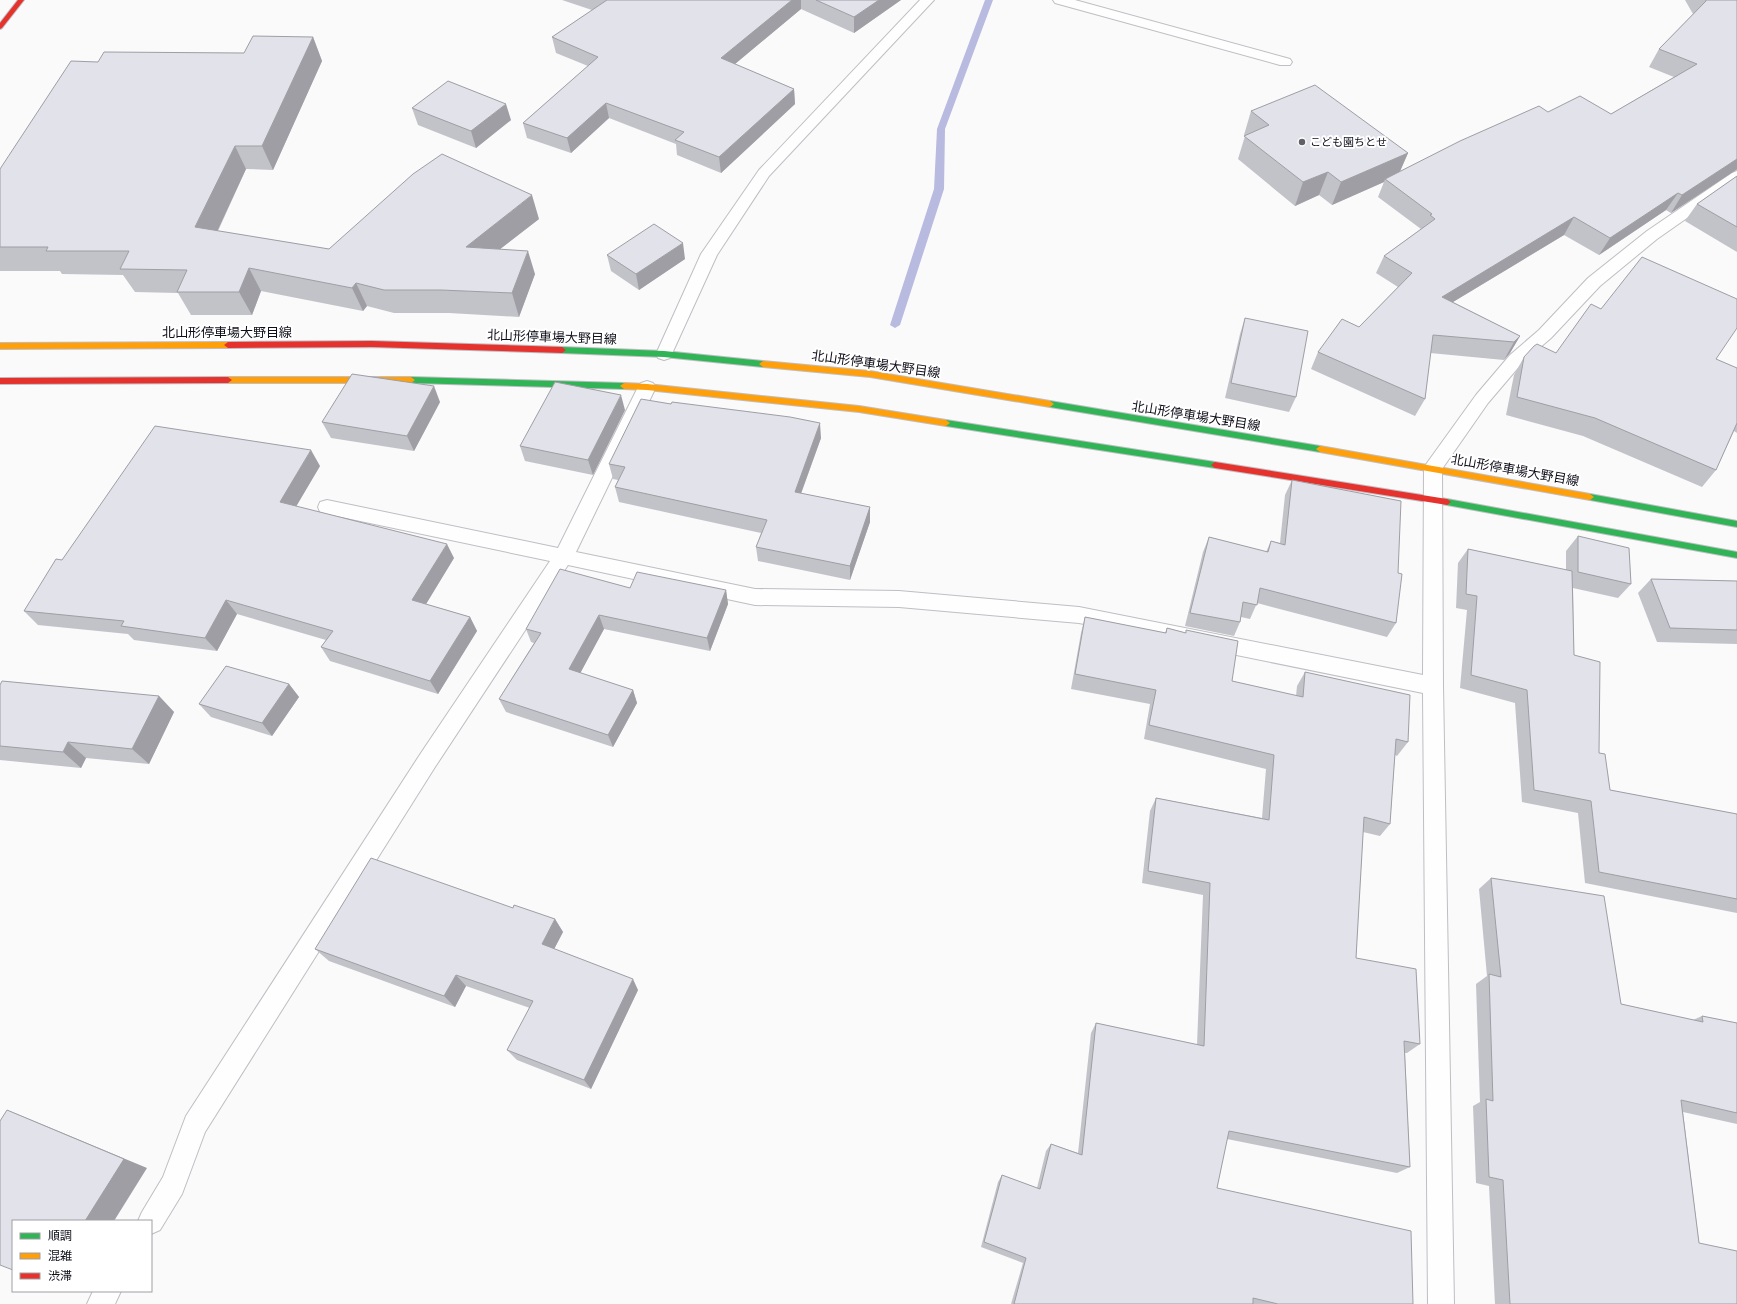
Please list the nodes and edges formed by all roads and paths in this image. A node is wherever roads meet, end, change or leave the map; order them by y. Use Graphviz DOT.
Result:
graph roads {
  1 [pos="21,0"];
  2 [pos="927,0"];
  3 [pos="1060,0"];
  4 [pos="0,27"];
  5 [pos="1285,62"];
  6 [pos="1737,176"];
  7 [pos="0,346"];
  8 [pos="664,354"];
  9 [pos="0,381"];
  10 [pos="647,387"];
  11 [pos="1433,468"];
  12 [pos="1434,500"];
  13 [pos="326,507"];
  14 [pos="1737,524"];
  15 [pos="1737,555"];
  16 [pos="564,556"];
  17 [pos="1433,686"];
  18 [pos="152,1220"];
  19 [pos="107,1292"];
  20 [pos="100,1304"];
  21 [pos="1441,1304"];
  1 -- 4 [label="main road"];
  2 -- 8 [label="lane"];
  3 -- 5 [label="lane"];
  6 -- 11 [label="lane"];
  7 -- 8 [label="main road, 北山形停車場大野目線"];
  8 -- 11 [label="main road, 北山形停車場大野目線"];
  9 -- 10 [label="main road"];
  10 -- 12 [label="main road"];
  10 -- 16 [label="lane"];
  11 -- 12 [label="lane"];
  11 -- 14 [label="main road, 北山形停車場大野目線"];
  12 -- 15 [label="main road"];
  12 -- 17 [label="lane"];
  13 -- 16 [label="lane"];
  16 -- 17 [label="lane"];
  16 -- 18 [label="lane"];
  17 -- 21 [label="lane"];
  19 -- 20 [label="lane"];
}
